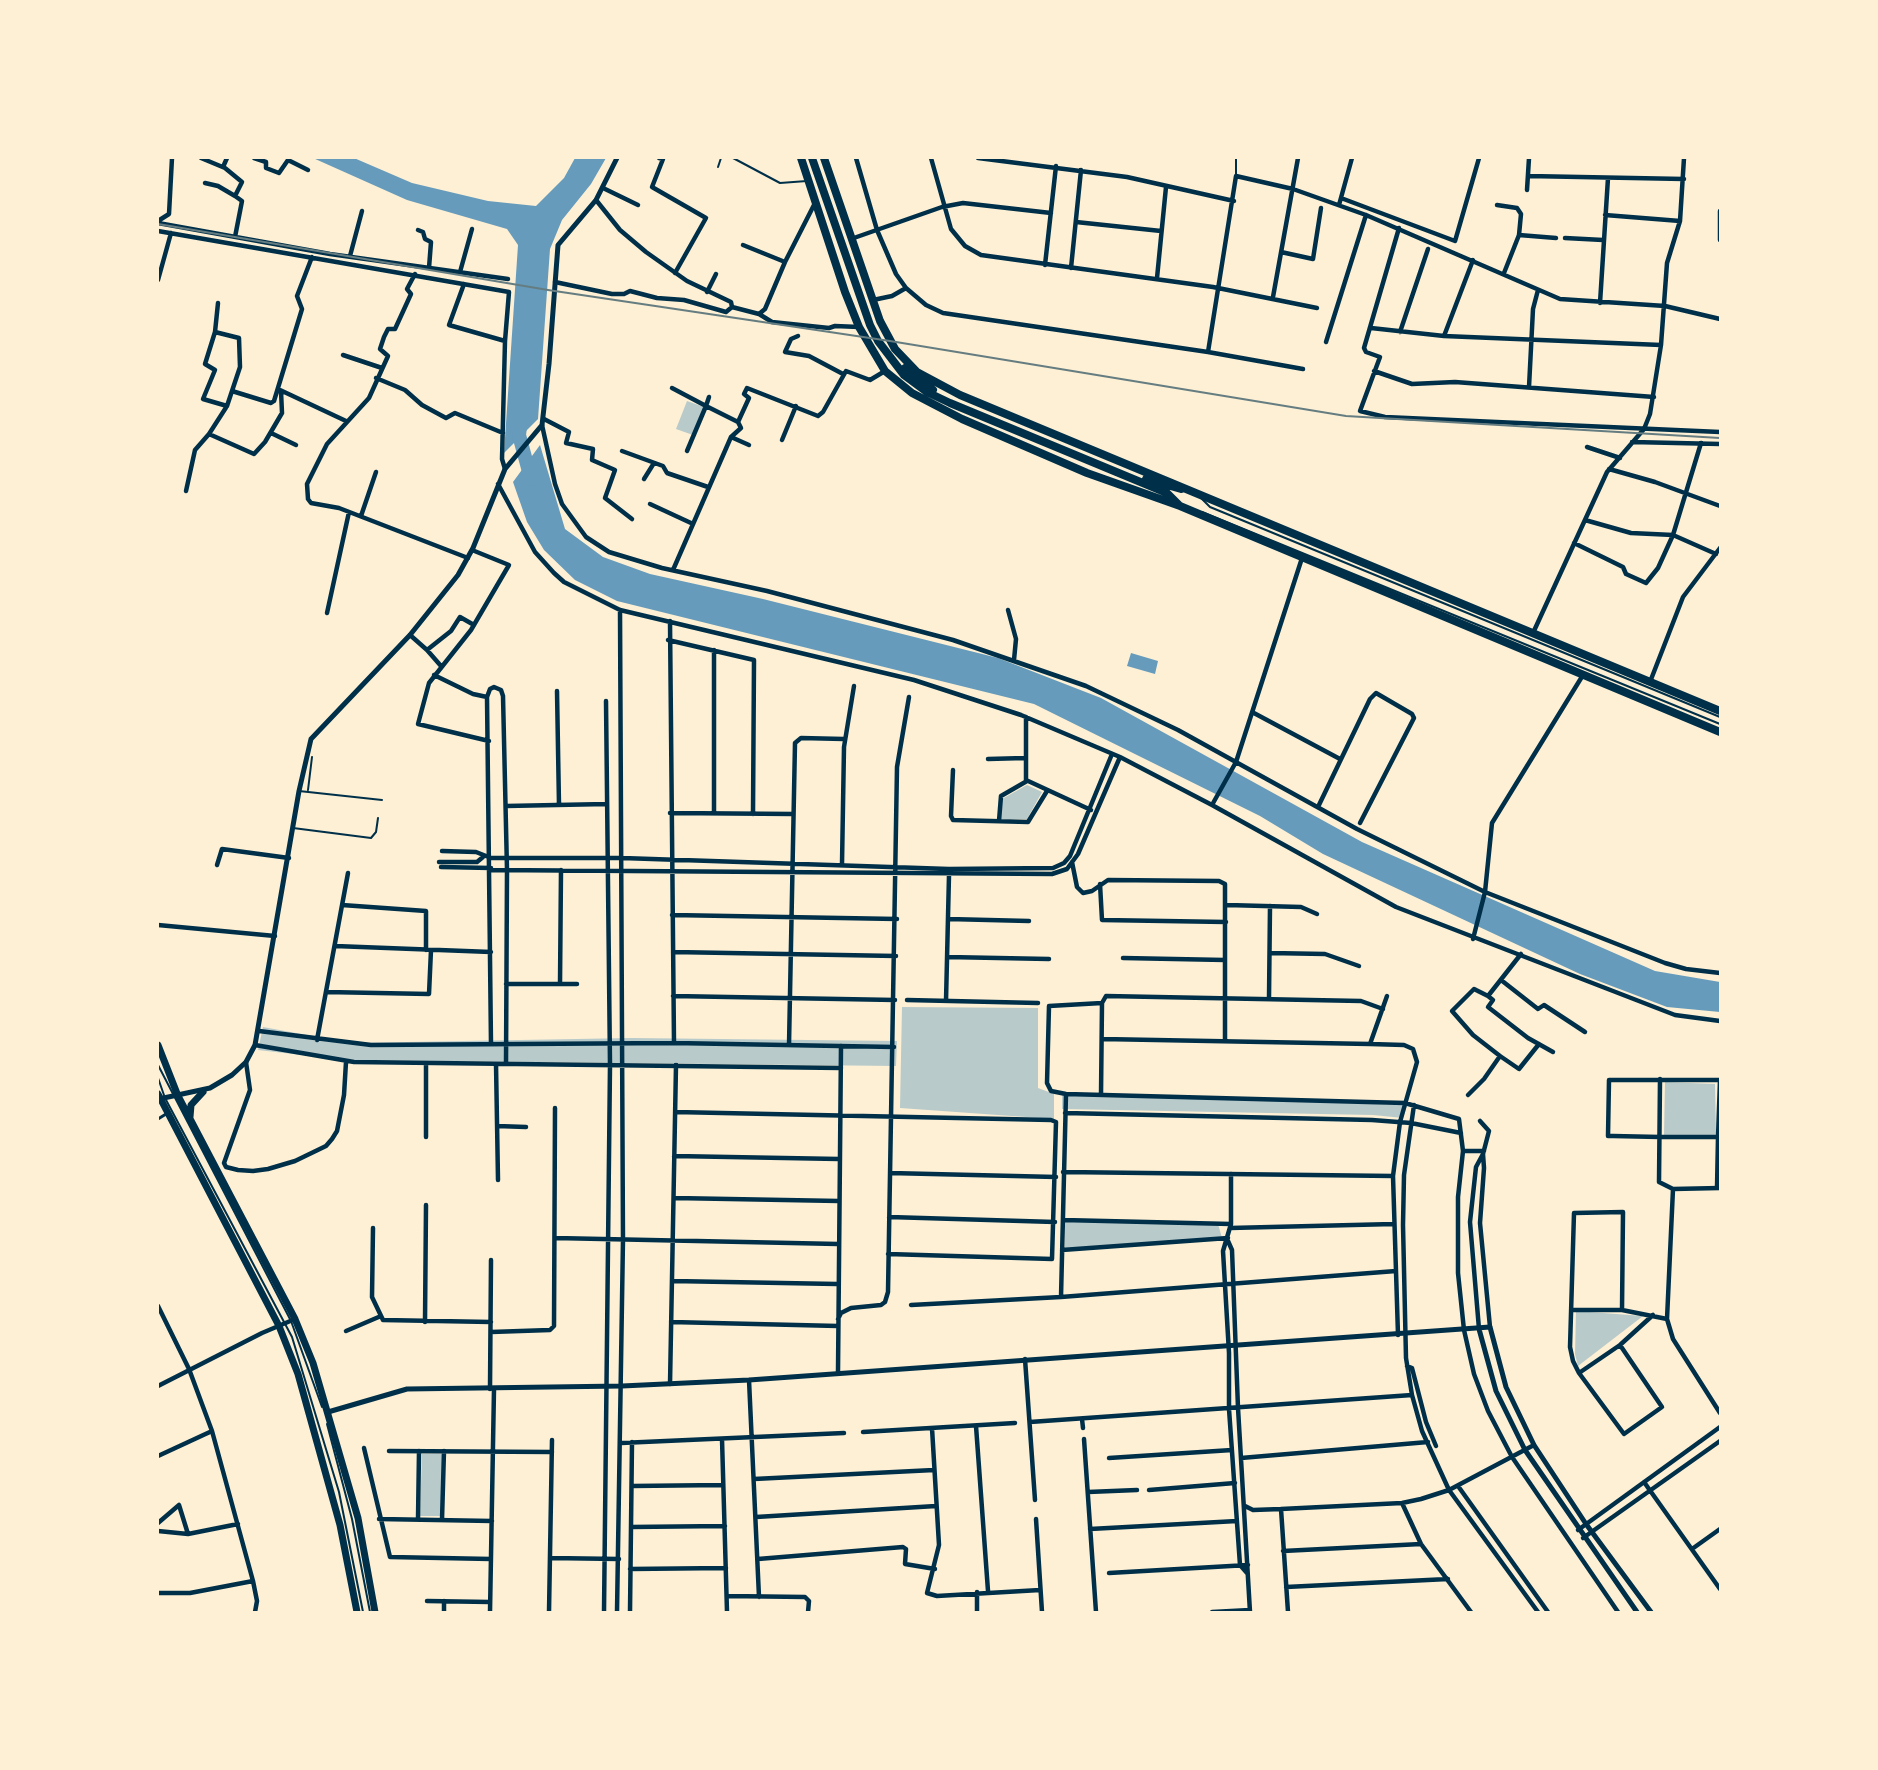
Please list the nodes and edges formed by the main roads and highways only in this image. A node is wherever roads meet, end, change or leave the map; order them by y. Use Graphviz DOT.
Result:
graph roads {
  1 [pos="801,158"];
  2 [pos="812,158"];
  3 [pos="817,158"];
  4 [pos="824,158"];
  5 [pos="840,205"];
  6 [pos="818,212"];
  7 [pos="951,392"];
  8 [pos="971,400"];
  9 [pos="939,408"];
  10 [pos="962,419"];
  11 [pos="1139,478"];
  12 [pos="1185,490"];
  13 [pos="1180,506"];
  14 [pos="1720,711"];
  15 [pos="1720,732"];
  16 [pos="158,1044"];
  17 [pos="203,1092"];
  18 [pos="160,1098"];
  19 [pos="191,1120"];
  20 [pos="288,1322"];
  21 [pos="357,1612"];
  22 [pos="375,1612"];
  1 -- 6 [label="highway"];
  2 -- 11 [label="highway"];
  3 -- 11 [label="highway"];
  4 -- 5 [label="highway"];
  5 -- 6 [label="highway"];
  5 -- 7 [label="highway"];
  6 -- 9 [label="highway"];
  7 -- 8 [label="highway"];
  7 -- 9 [label="highway"];
  8 -- 10 [label="highway"];
  8 -- 12 [label="highway"];
  9 -- 10 [label="highway"];
  10 -- 13 [label="highway"];
  11 -- 12 [label="highway"];
  11 -- 13 [label="highway"];
  12 -- 14 [label="highway"];
  13 -- 15 [label="highway"];
  16 -- 19 [label="main road"];
  17 -- 19 [label="main road"];
  18 -- 20 [label="main road"];
  19 -- 20 [label="main road"];
  20 -- 21 [label="main road"];
  20 -- 22 [label="main road"];
}
